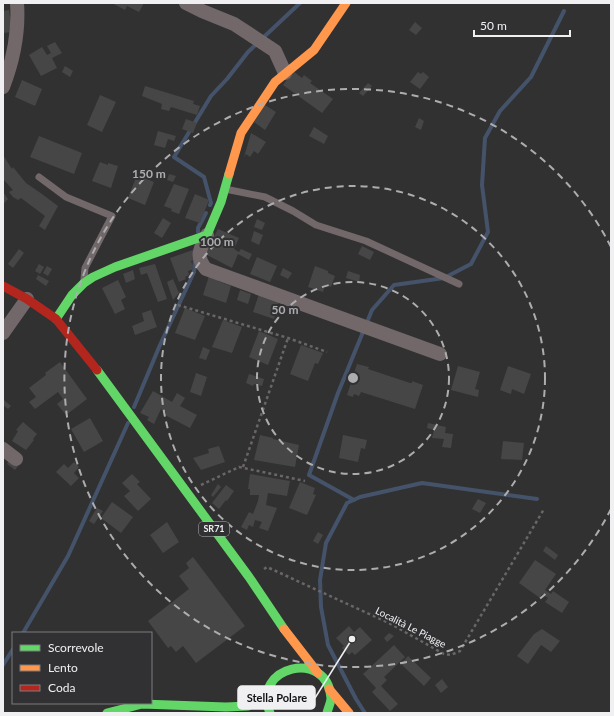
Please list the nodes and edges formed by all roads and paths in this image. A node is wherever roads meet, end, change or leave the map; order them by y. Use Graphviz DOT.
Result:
graph roads {
  1 [pos="17,3"];
  2 [pos="186,3"];
  3 [pos="346,3"];
  4 [pos="285,73"];
  5 [pos="3,87"];
  6 [pos="39,177"];
  7 [pos="225,189"];
  8 [pos="207,235"];
  9 [pos="84,283"];
  10 [pos="459,284"];
  11 [pos="3,286"];
  12 [pos="27,299"];
  13 [pos="178,305"];
  14 [pos="56,319"];
  15 [pos="3,333"];
  16 [pos="288,338"];
  17 [pos="327,352"];
  18 [pos="440,354"];
  19 [pos="3,449"];
  20 [pos="16,459"];
  21 [pos="243,467"];
  22 [pos="305,481"];
  23 [pos="187,492"];
  24 [pos="544,509"];
  25 [pos="249,577"];
  26 [pos="284,629"];
  27 [pos="285,644"];
  28 [pos="318,673"];
  29 [pos="268,689"];
  30 [pos="329,689"];
  31 [pos="107,713"];
  32 [pos="270,713"];
  33 [pos="327,713"];
  34 [pos="349,713"];
  1 -- 5 [label="street"];
  2 -- 4 [label="street"];
  3 -- 4 [label="main road"];
  4 -- 7 [label="main road"];
  6 -- 9 [label="lane"];
  7 -- 8 [label="main road"];
  7 -- 10 [label="lane"];
  8 -- 9 [label="main road"];
  8 -- 18 [label="street"];
  9 -- 14 [label="main road"];
  11 -- 12 [label="main road, SR71"];
  12 -- 14 [label="main road, SR71"];
  12 -- 15 [label="street"];
  13 -- 16 [label="path"];
  14 -- 23 [label="main road, SR71"];
  16 -- 17 [label="path"];
  16 -- 21 [label="path"];
  19 -- 20 [label="street"];
  21 -- 22 [label="path"];
  21 -- 23 [label="path"];
  23 -- 25 [label="main road, SR71"];
  24 -- 25 [label="path, Località Le Piagge"];
  25 -- 26 [label="main road, SR71"];
  26 -- 27 [label="main road"];
  26 -- 28 [label="main road, SR71"];
  28 -- 29 [label="main road"];
  28 -- 30 [label="main road, SR71"];
  29 -- 31 [label="main road"];
  29 -- 32 [label="main road"];
  30 -- 33 [label="main road"];
  30 -- 34 [label="main road, SR71"];
}
